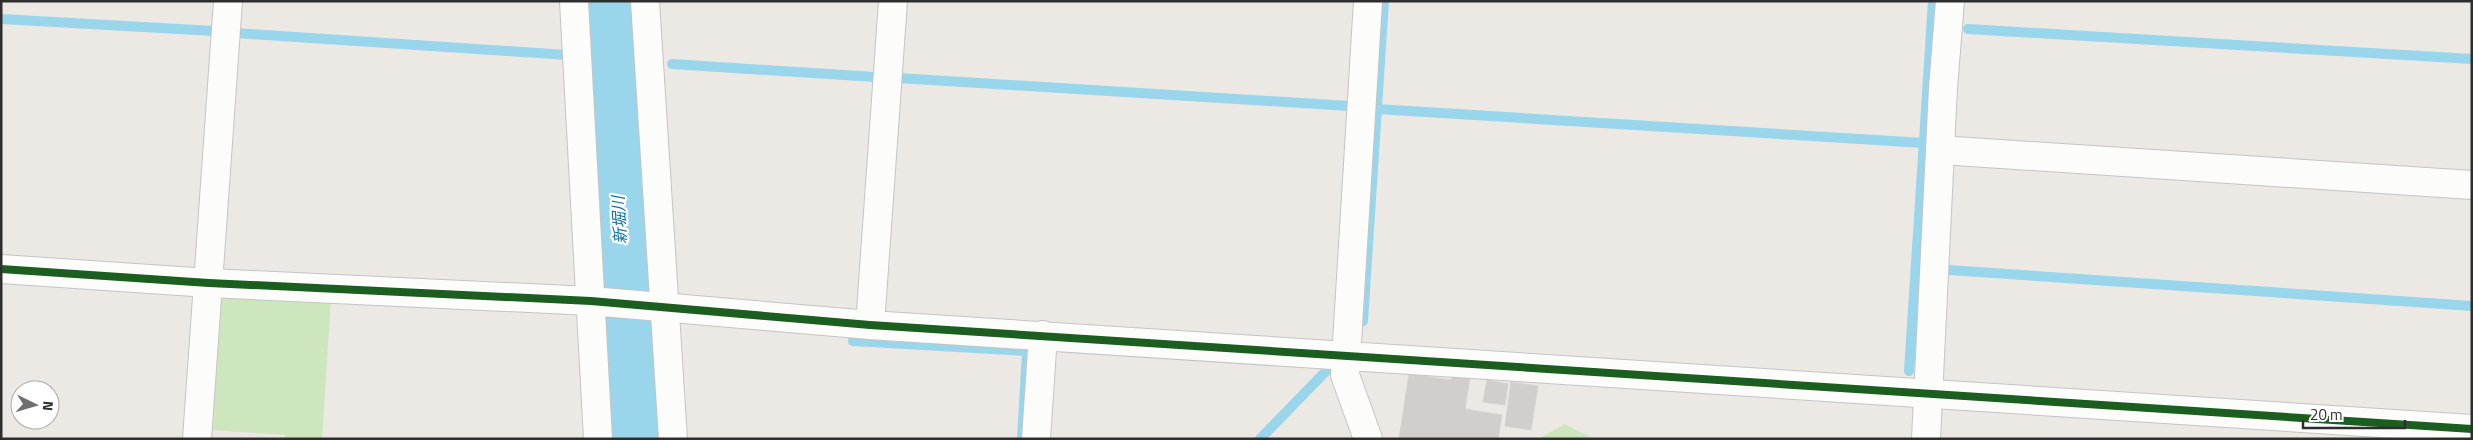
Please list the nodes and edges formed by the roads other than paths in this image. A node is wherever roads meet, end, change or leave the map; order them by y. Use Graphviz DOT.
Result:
graph roads {
  1 [pos="228,1"];
  2 [pos="574,1"];
  3 [pos="645,1"];
  4 [pos="893,1"];
  5 [pos="1368,1"];
  6 [pos="1950,1"];
  7 [pos="1940,150"];
  8 [pos="2472,185"];
  9 [pos="1,269"];
  10 [pos="209,283"];
  11 [pos="591,302"];
  12 [pos="666,308"];
  13 [pos="870,325"];
  14 [pos="1043,335"];
  15 [pos="1347,355"];
  16 [pos="1927,394"];
  17 [pos="2472,429"];
  18 [pos="197,439"];
  19 [pos="598,439"];
  20 [pos="673,439"];
  21 [pos="1036,439"];
  22 [pos="1368,439"];
  23 [pos="1926,439"];
  1 -- 10 [label="street"];
  2 -- 11 [label="street"];
  3 -- 12 [label="street"];
  4 -- 13 [label="street"];
  5 -- 15 [label="street"];
  6 -- 7 [label="street"];
  7 -- 8 [label="street"];
  7 -- 16 [label="street"];
  9 -- 10 [label="street"];
  10 -- 11 [label="street"];
  10 -- 18 [label="street"];
  11 -- 12 [label="street"];
  11 -- 19 [label="street"];
  12 -- 13 [label="street"];
  12 -- 20 [label="street"];
  13 -- 14 [label="street"];
  14 -- 15 [label="street"];
  14 -- 21 [label="street"];
  15 -- 16 [label="street"];
  15 -- 22 [label="street"];
  16 -- 17 [label="street"];
  16 -- 23 [label="street"];
}
